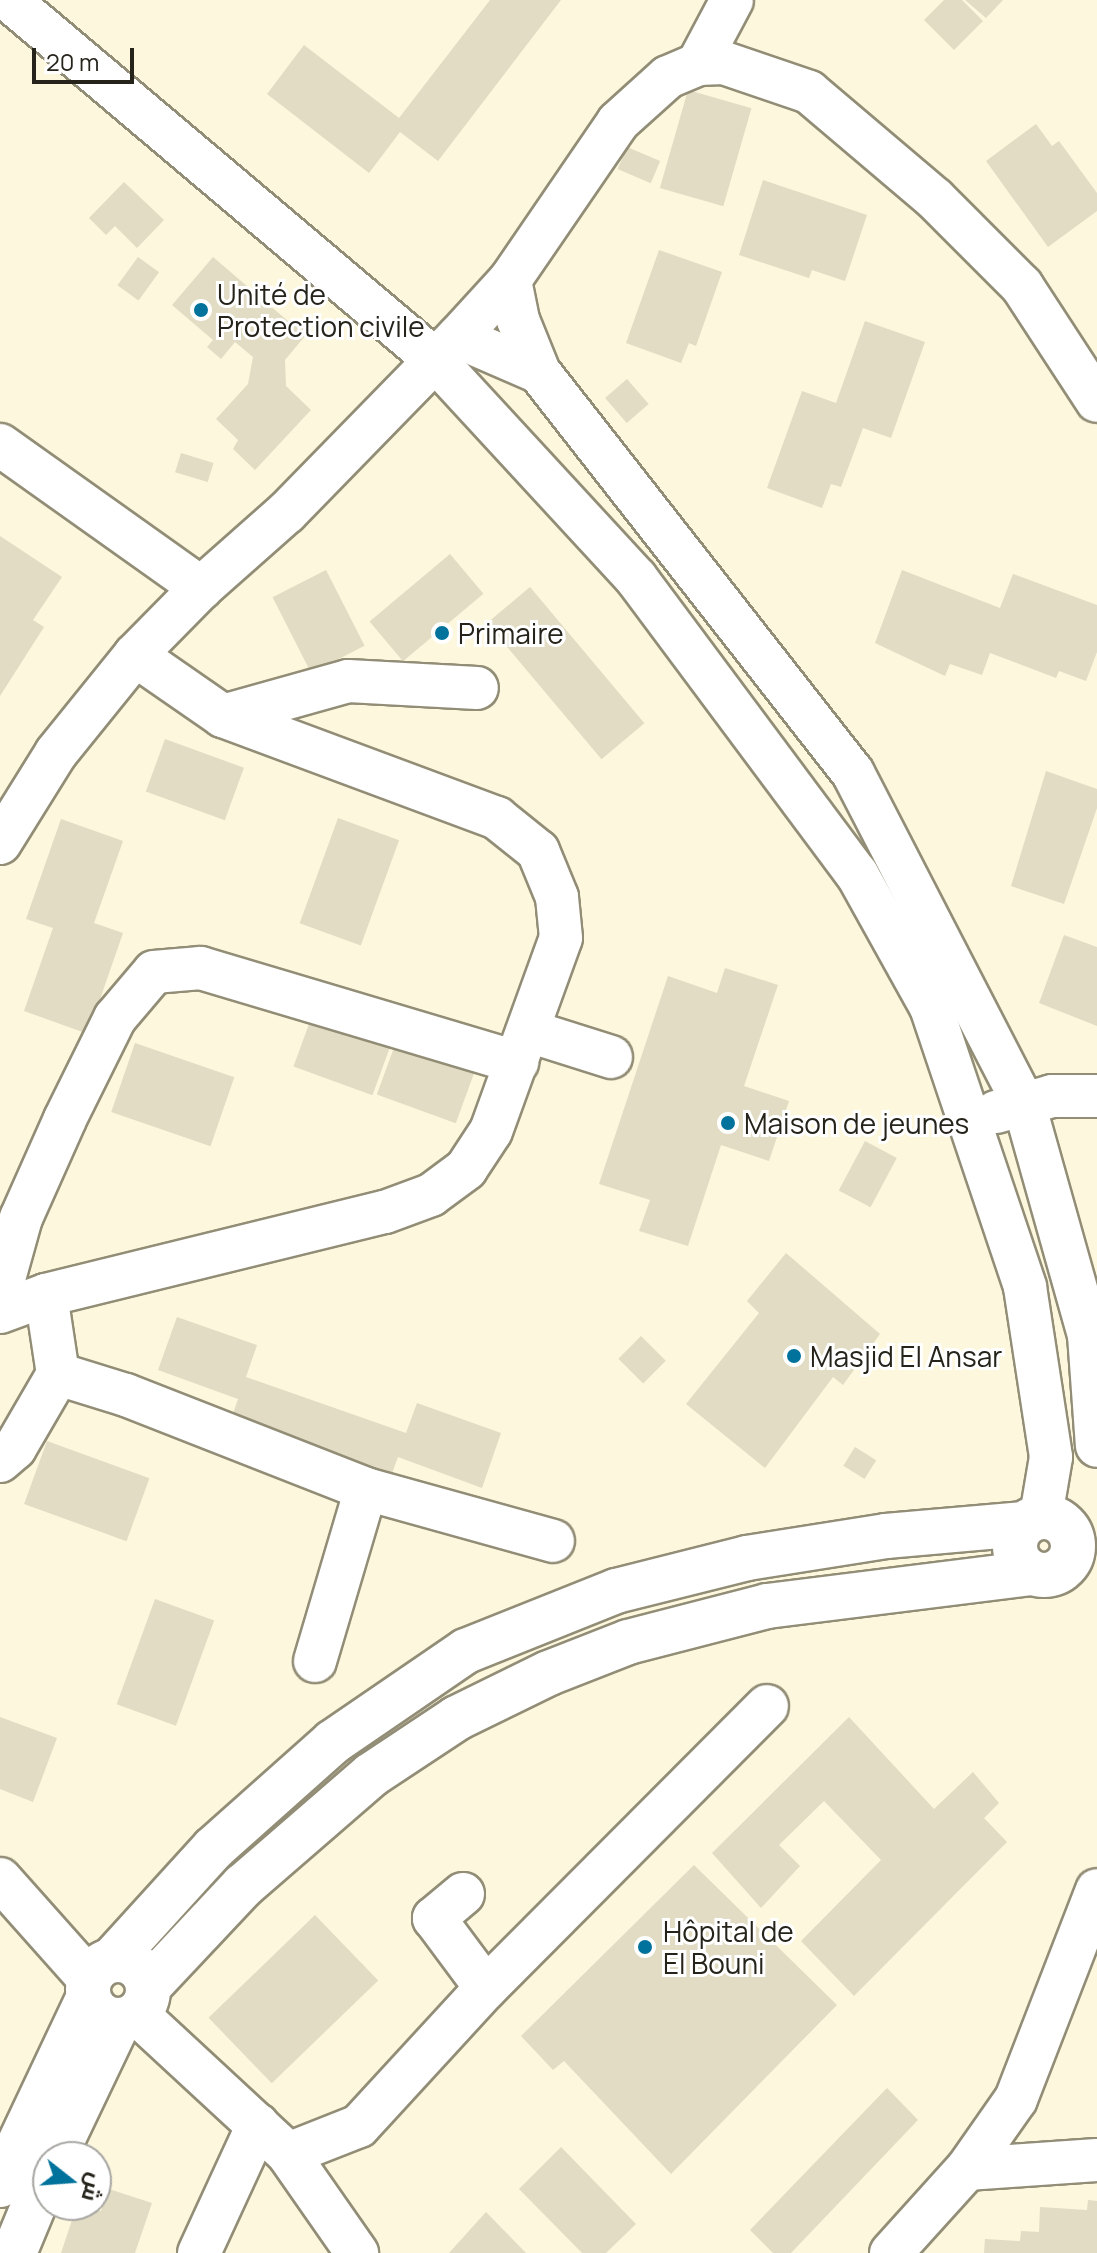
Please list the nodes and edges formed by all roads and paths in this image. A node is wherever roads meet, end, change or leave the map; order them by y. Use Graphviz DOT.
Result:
graph roads {
  1 [pos="9,0"];
  2 [pos="732,0"];
  3 [pos="698,64"];
  4 [pos="510,280"];
  5 [pos="446,348"];
  6 [pos="539,372"];
  7 [pos="1097,401"];
  8 [pos="0,445"];
  9 [pos="201,588"];
  10 [pos="135,655"];
  11 [pos="477,688"];
  12 [pos="223,716"];
  13 [pos="0,843"];
  14 [pos="523,1047"];
  15 [pos="611,1057"];
  16 [pos="1097,1096"];
  17 [pos="1024,1104"];
  18 [pos="968,1119"];
  19 [pos="0,1293"];
  20 [pos="46,1295"];
  21 [pos="0,1312"];
  22 [pos="58,1374"];
  23 [pos="1097,1446"];
  24 [pos="0,1461"];
  25 [pos="366,1489"];
  26 [pos="1055,1521"];
  27 [pos="553,1541"];
  28 [pos="1042,1573"];
  29 [pos="1097,1580"];
  30 [pos="315,1661"];
  31 [pos="767,1706"];
  32 [pos="0,1879"];
  33 [pos="1097,1890"];
  34 [pos="463,1894"];
  35 [pos="486,1988"];
  36 [pos="116,1993"];
  37 [pos="258,2125"];
  38 [pos="60,2141"];
  39 [pos="288,2154"];
  40 [pos="1097,2160"];
  41 [pos="967,2169"];
  42 [pos="0,2185"];
  43 [pos="32,2210"];
  44 [pos="14,2253"];
  45 [pos="199,2253"];
  46 [pos="357,2253"];
  47 [pos="891,2253"];
  1 -- 5 [label="street"];
  2 -- 3 [label="street"];
  3 -- 4 [label="street"];
  3 -- 7 [label="street"];
  4 -- 5 [label="street"];
  4 -- 6 [label="street"];
  5 -- 6 [label="street"];
  5 -- 9 [label="street"];
  5 -- 18 [label="street"];
  6 -- 17 [label="street"];
  8 -- 9 [label="street"];
  9 -- 10 [label="street"];
  10 -- 12 [label="street"];
  10 -- 13 [label="street"];
  11 -- 12 [label="street"];
  12 -- 14 [label="street"];
  14 -- 15 [label="street"];
  14 -- 19 [label="street"];
  14 -- 20 [label="street"];
  16 -- 17 [label="street"];
  17 -- 18 [label="street"];
  17 -- 23 [label="street"];
  18 -- 26 [label="street"];
  20 -- 21 [label="street"];
  20 -- 22 [label="street"];
  22 -- 24 [label="street"];
  22 -- 25 [label="street"];
  25 -- 27 [label="street"];
  25 -- 30 [label="street"];
  26 -- 28 [label="main road"];
  26 -- 36 [label="main road"];
  28 -- 29 [label="main road"];
  28 -- 36 [label="main road"];
  31 -- 35 [label="street"];
  32 -- 36 [label="street"];
  33 -- 41 [label="street"];
  34 -- 35 [label="street"];
  35 -- 39 [label="street"];
  36 -- 37 [label="street"];
  36 -- 38 [label="main road"];
  36 -- 42 [label="main road"];
  37 -- 39 [label="street"];
  37 -- 45 [label="street"];
  39 -- 46 [label="street"];
  40 -- 41 [label="street"];
  41 -- 47 [label="street"];
  43 -- 44 [label="main road"];
}
